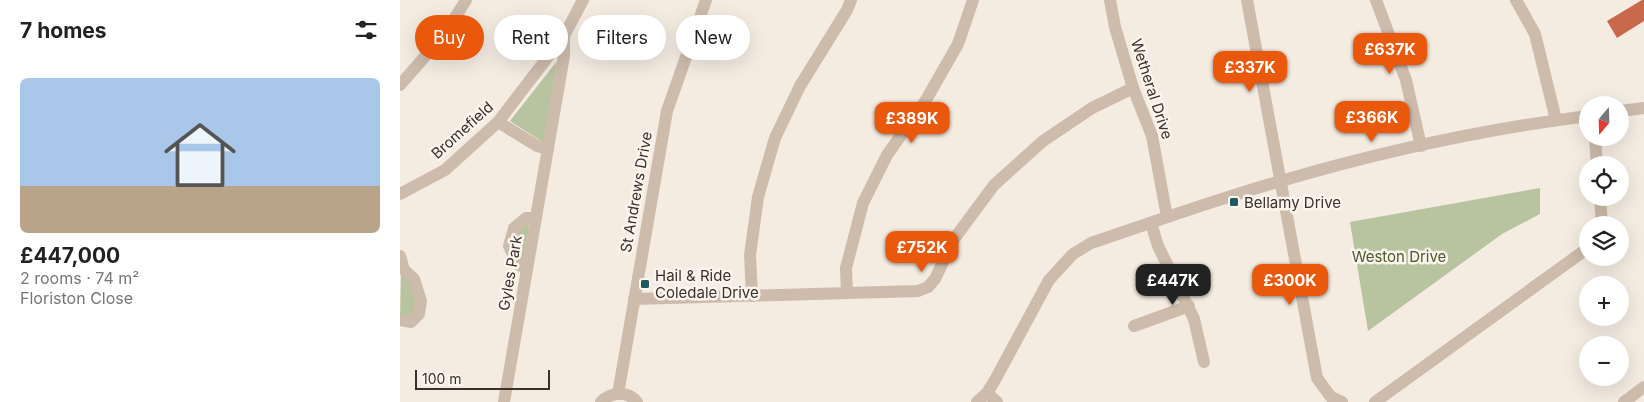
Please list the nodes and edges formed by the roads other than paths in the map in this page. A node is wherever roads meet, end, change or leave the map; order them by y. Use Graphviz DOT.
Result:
graph roads {
  1 [pos="466,0"];
  2 [pos="583,0"];
  3 [pos="706,0"];
  4 [pos="851,0"];
  5 [pos="973,0"];
  6 [pos="1110,0"];
  7 [pos="1247,0"];
  8 [pos="1376,0"];
  9 [pos="1516,0"];
  10 [pos="568,28"];
  11 [pos="546,60"];
  12 [pos="563,60"];
  13 [pos="400,85"];
  14 [pos="1133,88"];
  15 [pos="1644,108"];
  16 [pos="1629,110"];
  17 [pos="1579,117"];
  18 [pos="1556,120"];
  19 [pos="498,122"];
  20 [pos="1421,146"];
  21 [pos="548,149"];
  22 [pos="1281,181"];
  23 [pos="400,194"];
  24 [pos="1167,217"];
  25 [pos="536,218"];
  26 [pos="1151,223"];
  27 [pos="1579,255"];
  28 [pos="400,256"];
  29 [pos="527,269"];
  30 [pos="402,273"];
  31 [pos="847,292"];
  32 [pos="752,296"];
  33 [pos="634,299"];
  34 [pos="1189,306"];
  35 [pos="400,320"];
  36 [pos="1134,326"];
  37 [pos="1204,362"];
  38 [pos="1644,388"];
  39 [pos="987,393"];
  40 [pos="618,394"];
  41 [pos="504,402"];
  42 [pos="601,402"];
  43 [pos="637,402"];
  44 [pos="977,402"];
  45 [pos="997,402"];
  46 [pos="1342,402"];
  47 [pos="1375,402"];
  48 [pos="1624,402"];
  1 -- 13 [label="street"];
  2 -- 10 [label="street, Bromefield"];
  3 -- 33 [label="street, St Andrews Drive"];
  4 -- 32 [label="street"];
  5 -- 31 [label="street"];
  6 -- 14 [label="street, Wetheral Drive"];
  7 -- 22 [label="street"];
  8 -- 20 [label="street"];
  9 -- 18 [label="street"];
  11 -- 19 [label="street, Bromefield"];
  12 -- 21 [label="street, Gyles Park"];
  14 -- 24 [label="street, Wetheral Drive"];
  14 -- 31 [label="street"];
  15 -- 16 [label="street"];
  17 -- 18 [label="street"];
  18 -- 20 [label="street"];
  19 -- 21 [label="street"];
  19 -- 23 [label="street, Bromefield"];
  20 -- 22 [label="street"];
  21 -- 25 [label="street, Gyles Park"];
  22 -- 24 [label="street"];
  22 -- 46 [label="street"];
  24 -- 26 [label="street"];
  25 -- 29 [label="street, Gyles Park"];
  25 -- 29 [label="street"];
  26 -- 34 [label="street"];
  26 -- 39 [label="street"];
  27 -- 47 [label="street"];
  28 -- 30 [label="street"];
  29 -- 41 [label="street, Gyles Park"];
  30 -- 35 [label="street"];
  31 -- 32 [label="street"];
  32 -- 33 [label="street"];
  33 -- 40 [label="street, St Andrews Drive"];
  34 -- 36 [label="street"];
  34 -- 37 [label="street"];
  38 -- 48 [label="street"];
  39 -- 44 [label="street"];
  39 -- 45 [label="street"];
  40 -- 42 [label="street"];
  40 -- 43 [label="street"];
}
